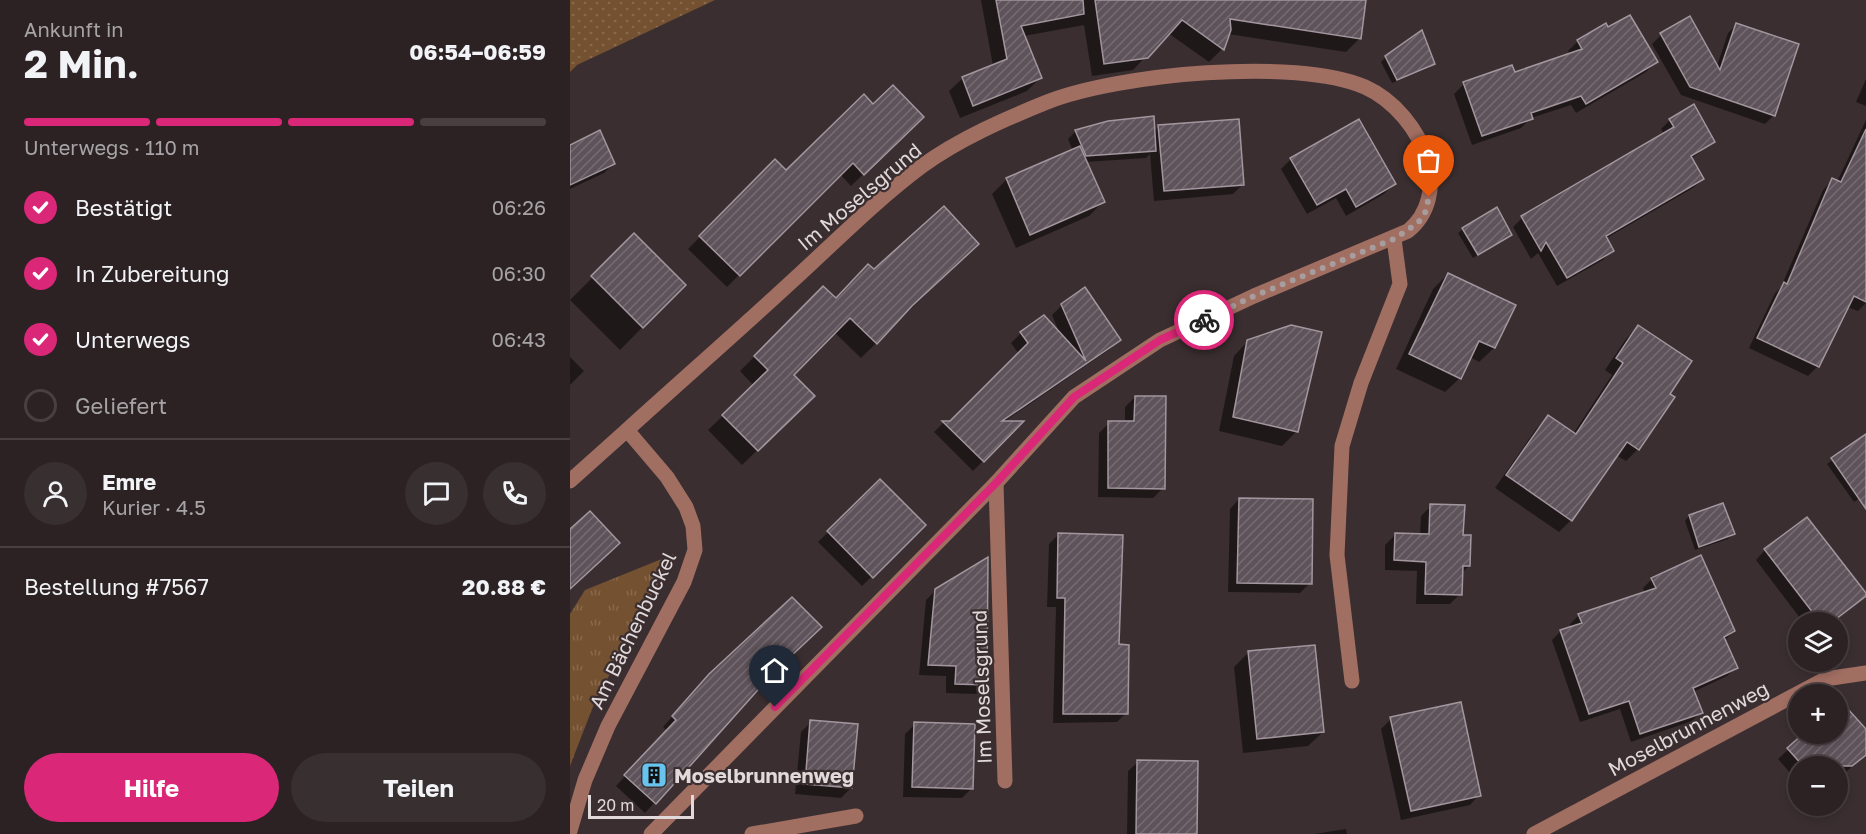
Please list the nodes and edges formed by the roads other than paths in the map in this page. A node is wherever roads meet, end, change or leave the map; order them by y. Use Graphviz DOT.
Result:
graph roads {
  1 [pos="1394,239"];
  2 [pos="627,430"];
  3 [pos="570,481"];
  4 [pos="996,483"];
  5 [pos="1866,673"];
  6 [pos="1352,681"];
  7 [pos="1005,781"];
  8 [pos="856,816"];
  9 [pos="656,828"];
  10 [pos="570,831"];
  11 [pos="752,834"];
  12 [pos="1534,834"];
  1 -- 2 [label="street, Im Moselsgrund"];
  1 -- 4 [label="street, Im Moselsgrund"];
  1 -- 6 [label="street"];
  2 -- 3 [label="street"];
  2 -- 10 [label="street, Am Bächenbuckel"];
  4 -- 7 [label="street, Im Moselsgrund"];
  4 -- 9 [label="street, Im Moselsgrund"];
  5 -- 12 [label="street, Moselbrunnenweg"];
  8 -- 11 [label="street"];
}
